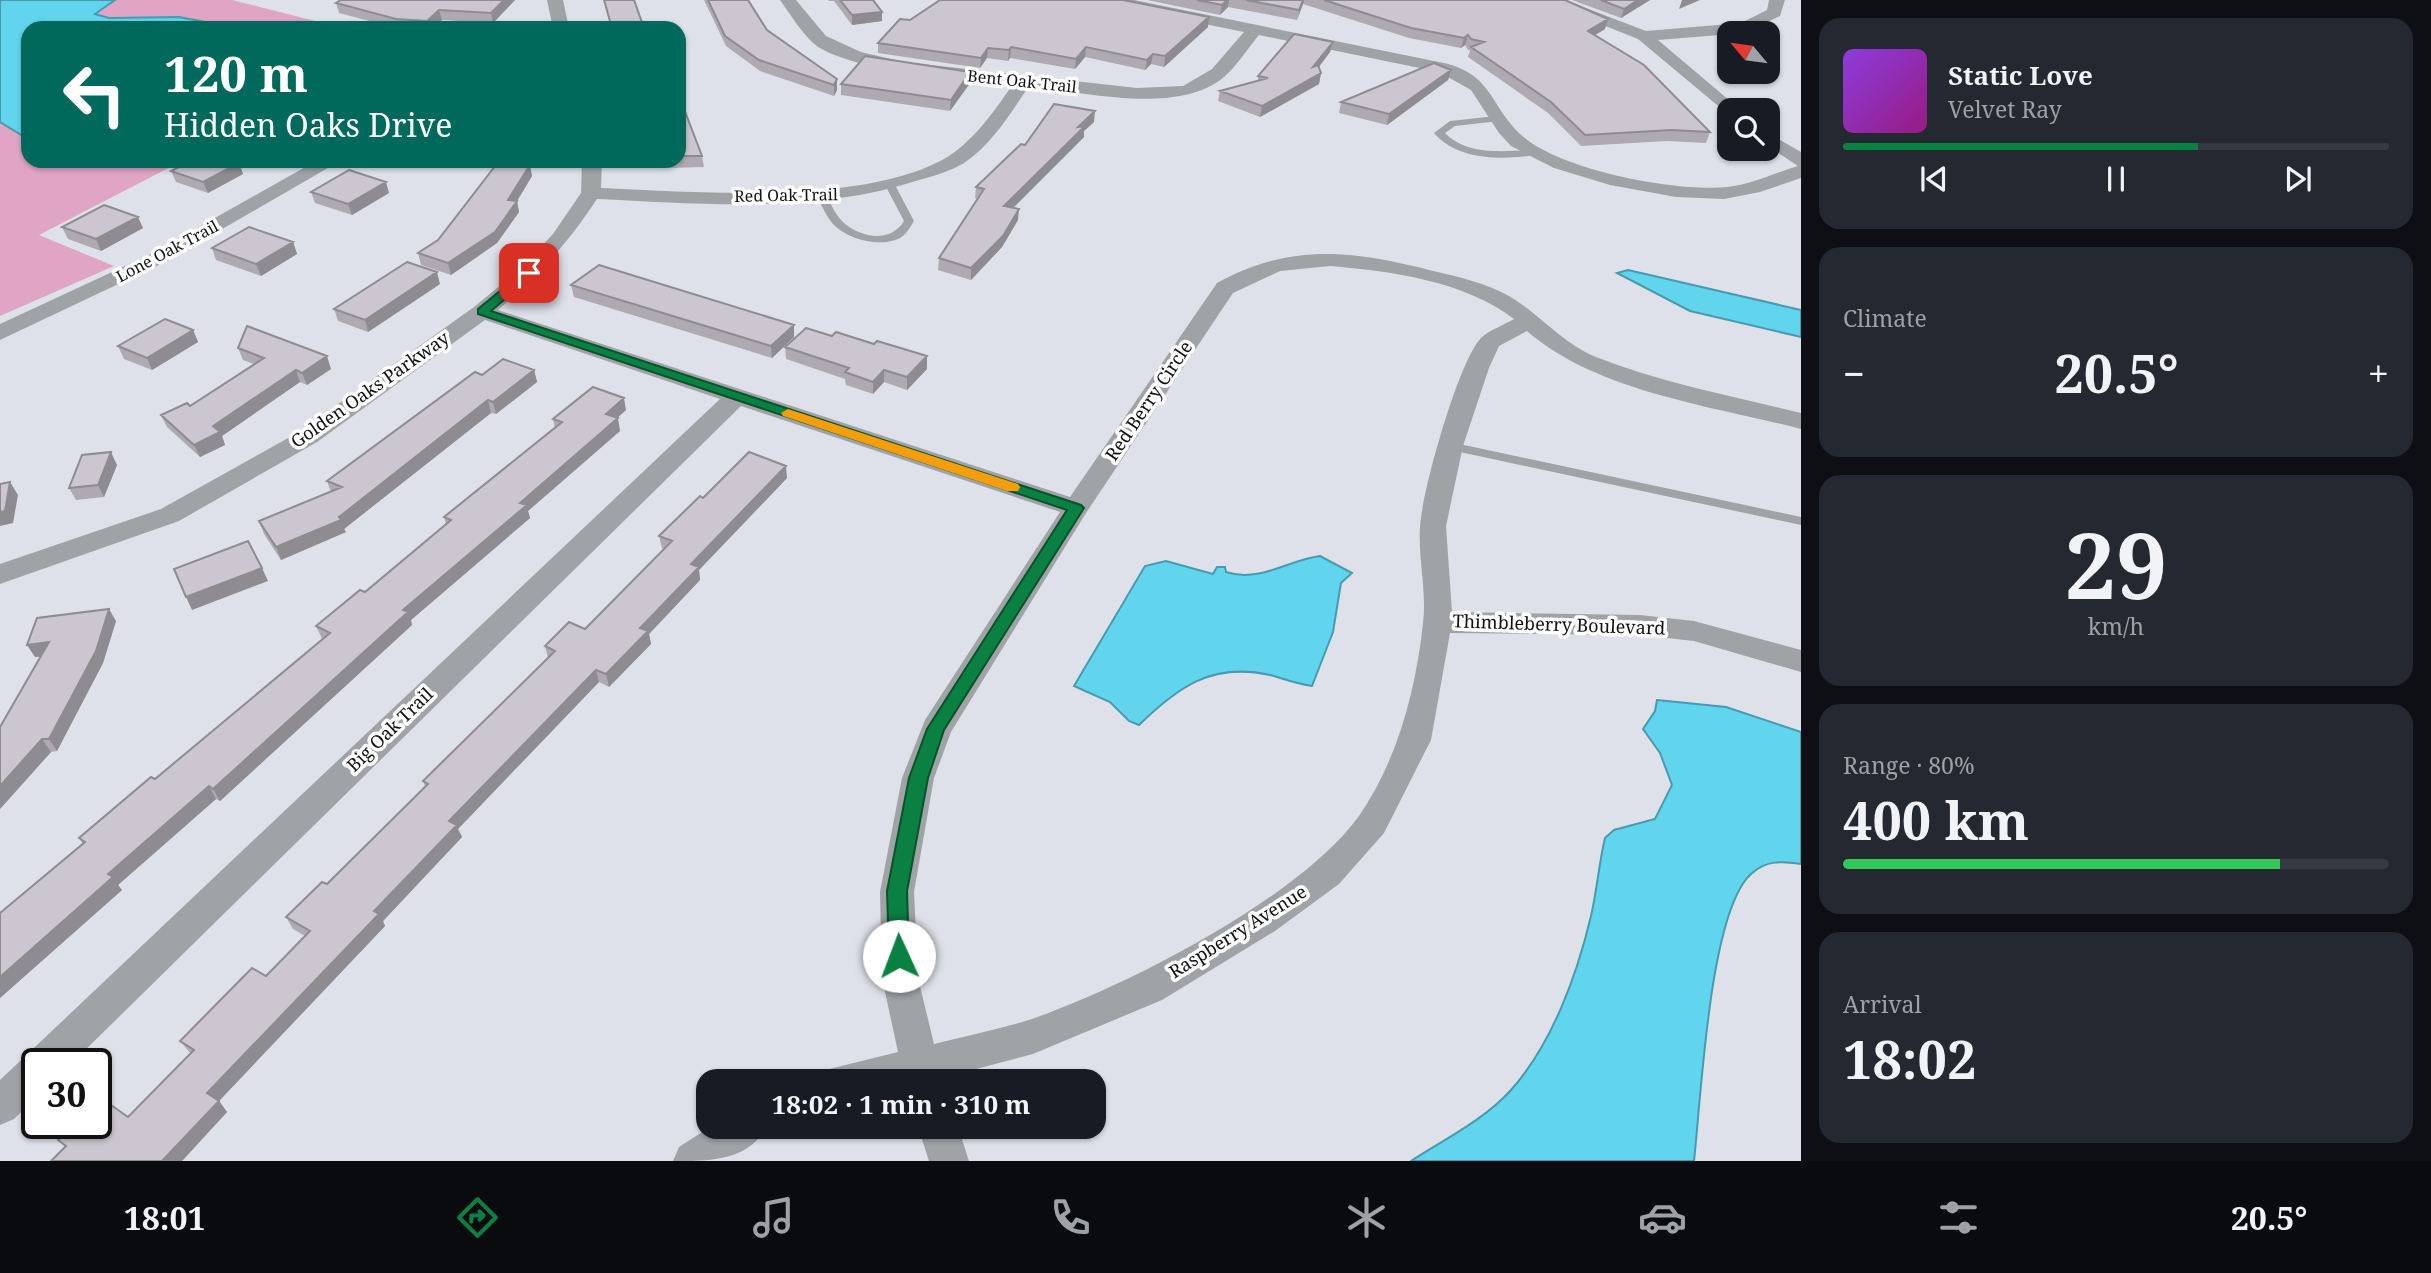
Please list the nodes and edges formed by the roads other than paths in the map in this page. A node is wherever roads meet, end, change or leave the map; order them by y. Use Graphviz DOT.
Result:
graph roads {
  1 [pos="555,0"];
  2 [pos="788,0"];
  3 [pos="1111,0"];
  4 [pos="1548,0"];
  5 [pos="1777,0"];
  6 [pos="560,21"];
  7 [pos="1255,29"];
  8 [pos="1644,36"];
  9 [pos="1023,82"];
  10 [pos="1717,99"];
  11 [pos="1496,119"];
  12 [pos="1780,146"];
  13 [pos="1533,153"];
  14 [pos="1801,161"];
  15 [pos="318,168"];
  16 [pos="592,168"];
  17 [pos="1801,171"];
  18 [pos="890,185"];
  19 [pos="591,192"];
  20 [pos="821,196"];
  21 [pos="482,312"];
  22 [pos="1528,321"];
  23 [pos="0,334"];
  24 [pos="737,396"];
  25 [pos="1801,421"];
  26 [pos="1450,446"];
  27 [pos="1076,508"];
  28 [pos="1801,521"];
  29 [pos="0,574"];
  30 [pos="1438,622"];
  31 [pos="1801,661"];
  32 [pos="61,1048"];
  33 [pos="921,1069"];
  34 [pos="936,1069"];
  35 [pos="21,1086"];
  36 [pos="0,1106"];
  37 [pos="727,1139"];
  38 [pos="942,1139"];
  39 [pos="693,1161"];
  40 [pos="949,1161"];
  1 -- 6 [label="street"];
  2 -- 9 [label="street, Bent Oak Trail"];
  3 -- 7 [label="street"];
  4 -- 8 [label="street"];
  5 -- 8 [label="street"];
  7 -- 9 [label="street, Bent Oak Trail"];
  7 -- 11 [label="street"];
  8 -- 10 [label="street"];
  9 -- 18 [label="street, Red Oak Trail"];
  11 -- 13 [label="street"];
  11 -- 13 [label="lane"];
  12 -- 14 [label="street"];
  13 -- 17 [label="street"];
  15 -- 23 [label="street, Lone Oak Trail"];
  16 -- 19 [label="street"];
  18 -- 20 [label="street, Red Oak Trail"];
  18 -- 20 [label="lane"];
  19 -- 20 [label="street, Red Oak Trail"];
  19 -- 21 [label="street, Golden Oaks Parkway"];
  21 -- 24 [label="street"];
  21 -- 29 [label="street, Golden Oaks Parkway"];
  22 -- 25 [label="street, Red Berry Circle"];
  22 -- 26 [label="street, Raspberry Avenue"];
  22 -- 27 [label="street, Red Berry Circle"];
  24 -- 27 [label="street"];
  24 -- 32 [label="street, Big Oak Trail"];
  26 -- 28 [label="lane"];
  26 -- 30 [label="street, Raspberry Avenue"];
  27 -- 33 [label="street, Red Berry Circle"];
  30 -- 31 [label="street, Thimbleberry Boulevard"];
  30 -- 34 [label="street, Raspberry Avenue"];
  35 -- 36 [label="street"];
  37 -- 39 [label="street"];
  38 -- 40 [label="street"];
}
